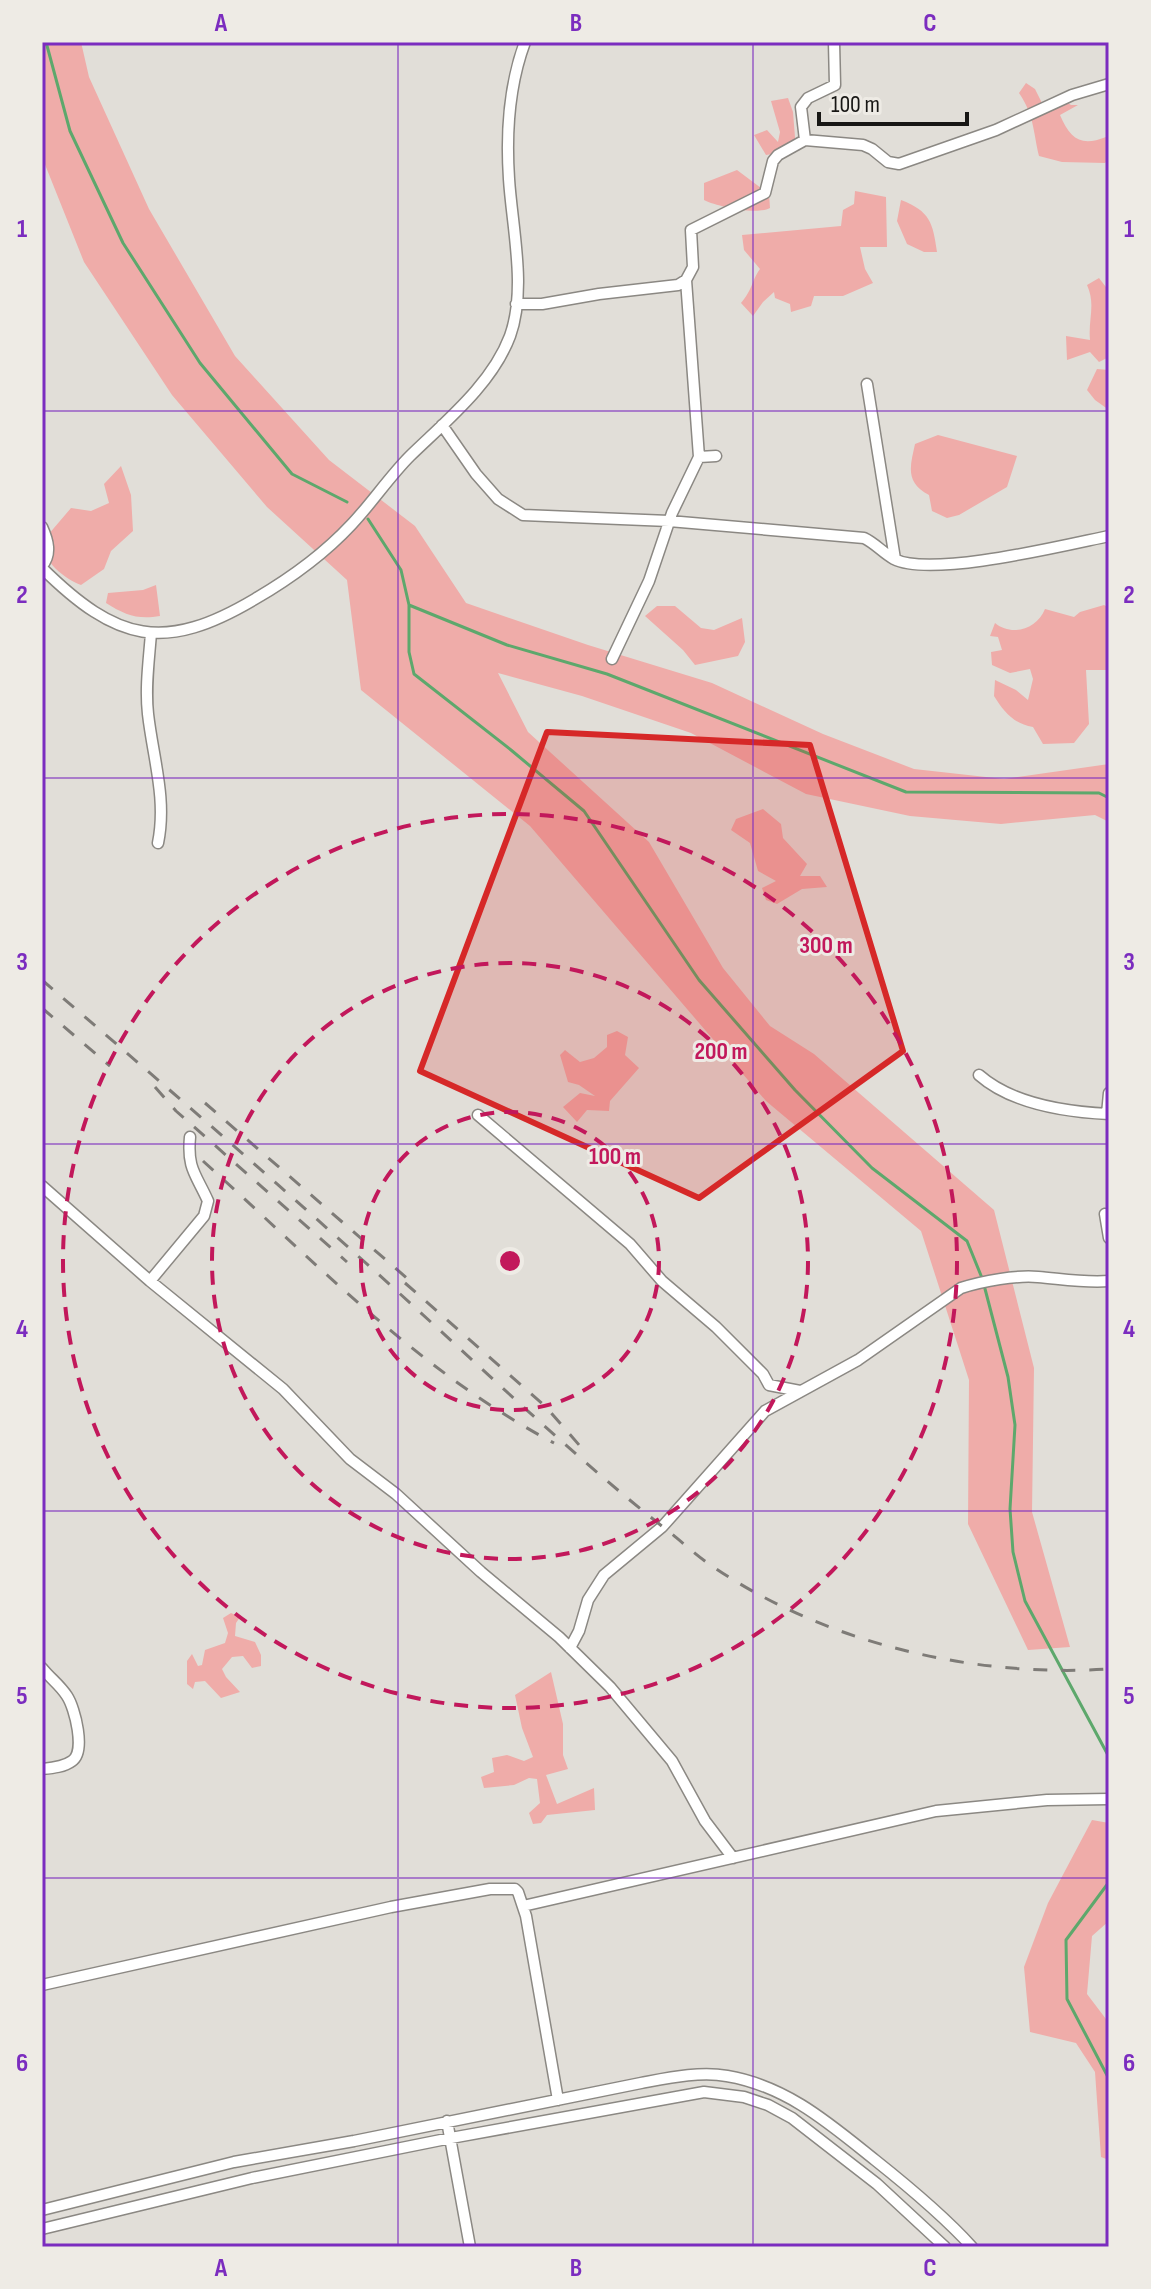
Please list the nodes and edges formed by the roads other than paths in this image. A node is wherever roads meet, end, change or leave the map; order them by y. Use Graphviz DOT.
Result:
graph roads {
  1 [pos="525,42"];
  2 [pos="834,42"];
  3 [pos="1109,84"];
  4 [pos="805,140"];
  5 [pos="686,280"];
  6 [pos="516,304"];
  7 [pos="867,384"];
  8 [pos="442,425"];
  9 [pos="716,456"];
  10 [pos="699,457"];
  11 [pos="669,521"];
  12 [pos="42,527"];
  13 [pos="1109,536"];
  14 [pos="895,559"];
  15 [pos="42,567"];
  16 [pos="151,633"];
  17 [pos="612,659"];
  18 [pos="158,843"];
  19 [pos="979,1075"];
  20 [pos="1109,1093"];
  21 [pos="1108,1114"];
  22 [pos="478,1115"];
  23 [pos="190,1137"];
  24 [pos="42,1186"];
  25 [pos="1105,1214"];
  26 [pos="1109,1238"];
  27 [pos="150,1281"];
  28 [pos="1109,1281"];
  29 [pos="769,1385"];
  30 [pos="800,1391"];
  31 [pos="765,1411"];
  32 [pos="570,1648"];
  33 [pos="42,1668"];
  34 [pos="42,1769"];
  35 [pos="1109,1799"];
  36 [pos="733,1858"];
  37 [pos="523,1906"];
  38 [pos="42,1985"];
  39 [pos="558,2100"];
  40 [pos="447,2121"];
  41 [pos="451,2138"];
  42 [pos="42,2210"];
  43 [pos="42,2229"];
  44 [pos="470,2247"];
  45 [pos="945,2247"];
  46 [pos="972,2247"];
  1 -- 6 [label="street"];
  2 -- 4 [label="street"];
  3 -- 4 [label="street"];
  4 -- 5 [label="street"];
  5 -- 6 [label="street"];
  5 -- 10 [label="street"];
  6 -- 8 [label="street"];
  7 -- 14 [label="street"];
  8 -- 11 [label="street"];
  8 -- 16 [label="street"];
  9 -- 10 [label="street"];
  10 -- 11 [label="street"];
  11 -- 14 [label="street"];
  11 -- 17 [label="street"];
  12 -- 15 [label="street"];
  13 -- 14 [label="street"];
  15 -- 16 [label="street"];
  16 -- 18 [label="street"];
  19 -- 21 [label="street"];
  20 -- 21 [label="street"];
  22 -- 29 [label="street"];
  23 -- 27 [label="street"];
  24 -- 27 [label="street"];
  25 -- 26 [label="street"];
  27 -- 32 [label="street"];
  28 -- 30 [label="street"];
  29 -- 30 [label="street"];
  29 -- 31 [label="street"];
  30 -- 31 [label="street"];
  31 -- 32 [label="street"];
  32 -- 36 [label="street"];
  33 -- 34 [label="street"];
  35 -- 36 [label="street"];
  36 -- 37 [label="street"];
  37 -- 38 [label="street"];
  37 -- 39 [label="street"];
  39 -- 40 [label="street"];
  39 -- 46 [label="street"];
  40 -- 41 [label="street"];
  40 -- 42 [label="street"];
  41 -- 43 [label="street"];
  41 -- 44 [label="street"];
  41 -- 45 [label="street"];
}
